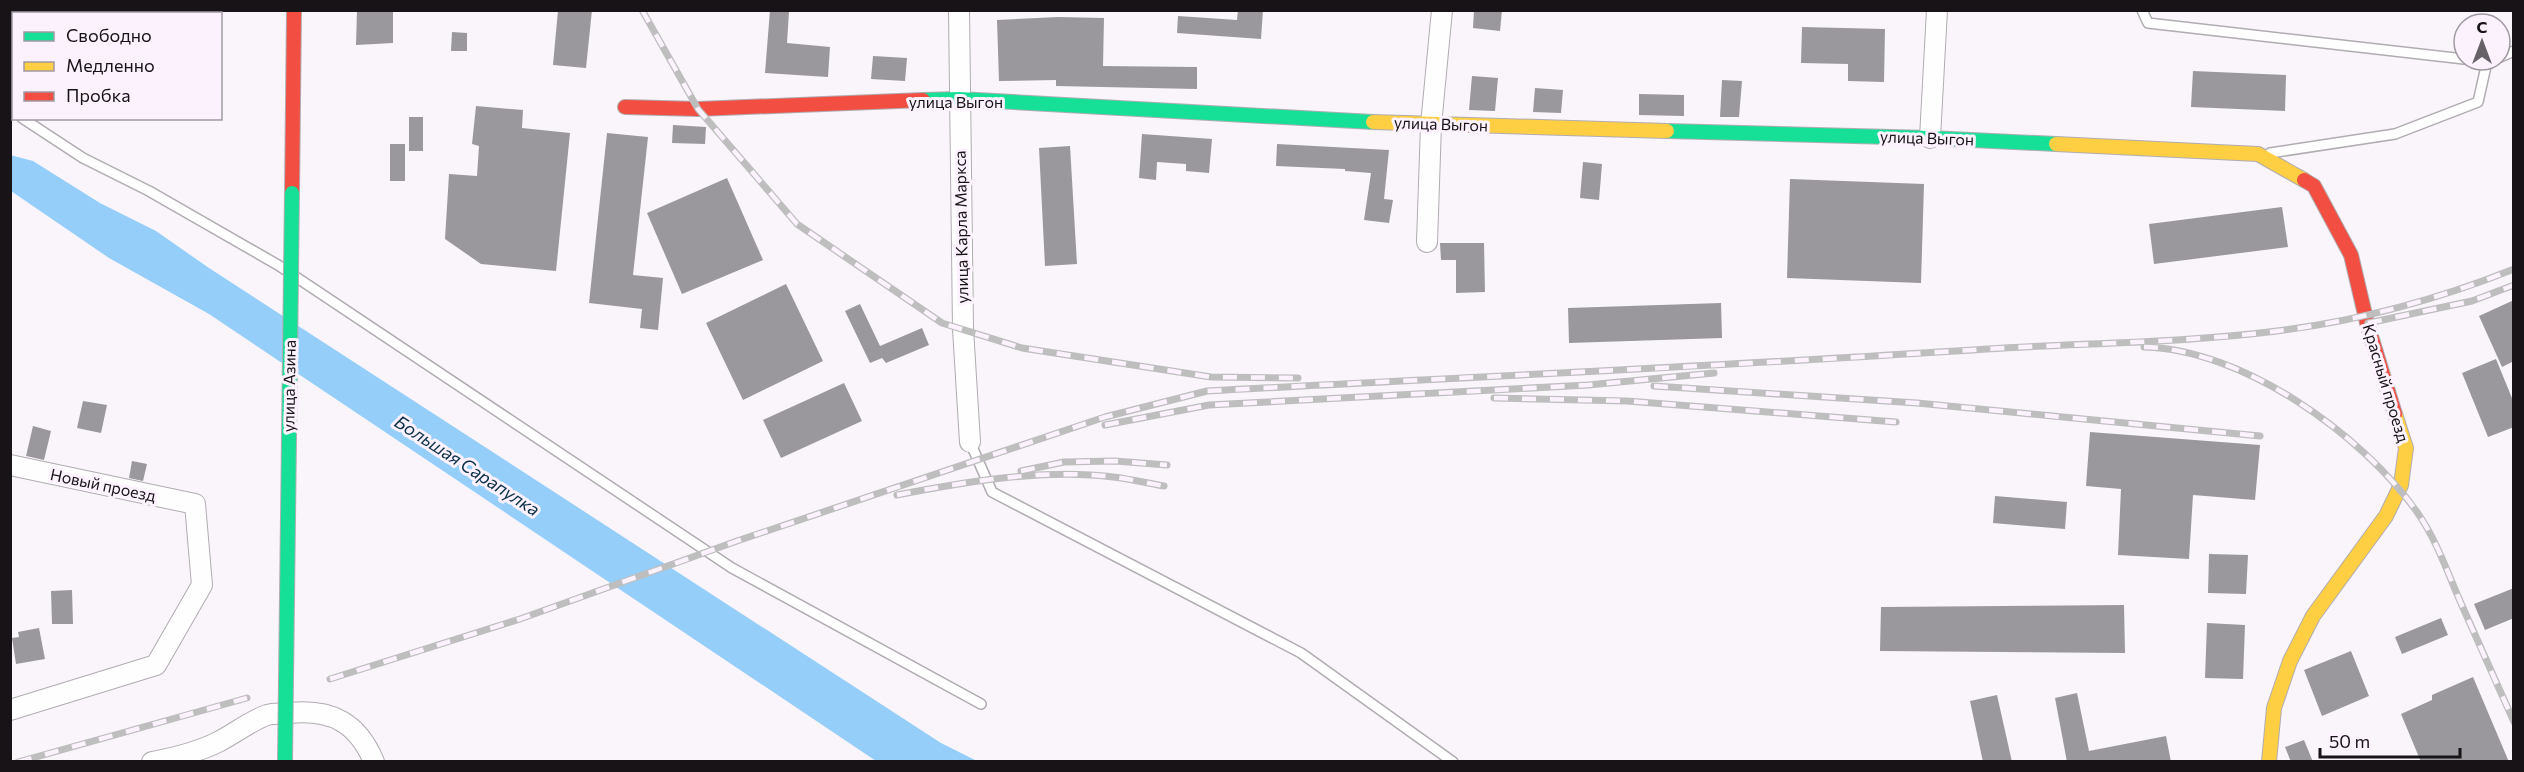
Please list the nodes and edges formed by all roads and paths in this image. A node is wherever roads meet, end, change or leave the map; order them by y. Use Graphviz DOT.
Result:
graph roads {
  1 [pos="294,10"];
  2 [pos="959,10"];
  3 [pos="1442,10"];
  4 [pos="1937,10"];
  5 [pos="2142,10"];
  6 [pos="2452,58"];
  7 [pos="2487,72"];
  8 [pos="959,99"];
  9 [pos="624,107"];
  10 [pos="25,120"];
  11 [pos="1431,125"];
  12 [pos="1930,138"];
  13 [pos="2258,154"];
  14 [pos="1427,242"];
  15 [pos="970,442"];
  16 [pos="10,465"];
  17 [pos="981,704"];
  18 [pos="10,710"];
  19 [pos="152,762"];
  20 [pos="285,762"];
  21 [pos="374,762"];
  22 [pos="1453,762"];
  23 [pos="2269,762"];
  1 -- 20 [label="street, улица Азина, bridge"];
  2 -- 8 [label="street, улица Карла Маркса"];
  3 -- 11 [label="street"];
  4 -- 12 [label="street"];
  5 -- 6 [label="lane"];
  7 -- 13 [label="lane"];
  8 -- 9 [label="street, улица Выгон"];
  8 -- 11 [label="street, улица Выгон"];
  8 -- 15 [label="street, улица Карла Маркса"];
  10 -- 17 [label="lane"];
  11 -- 12 [label="street, улица Выгон"];
  11 -- 14 [label="street"];
  12 -- 13 [label="street, улица Выгон"];
  13 -- 23 [label="street, Красный проезд"];
  15 -- 22 [label="lane"];
  16 -- 18 [label="street, Новый проезд"];
  19 -- 21 [label="street"];
}
